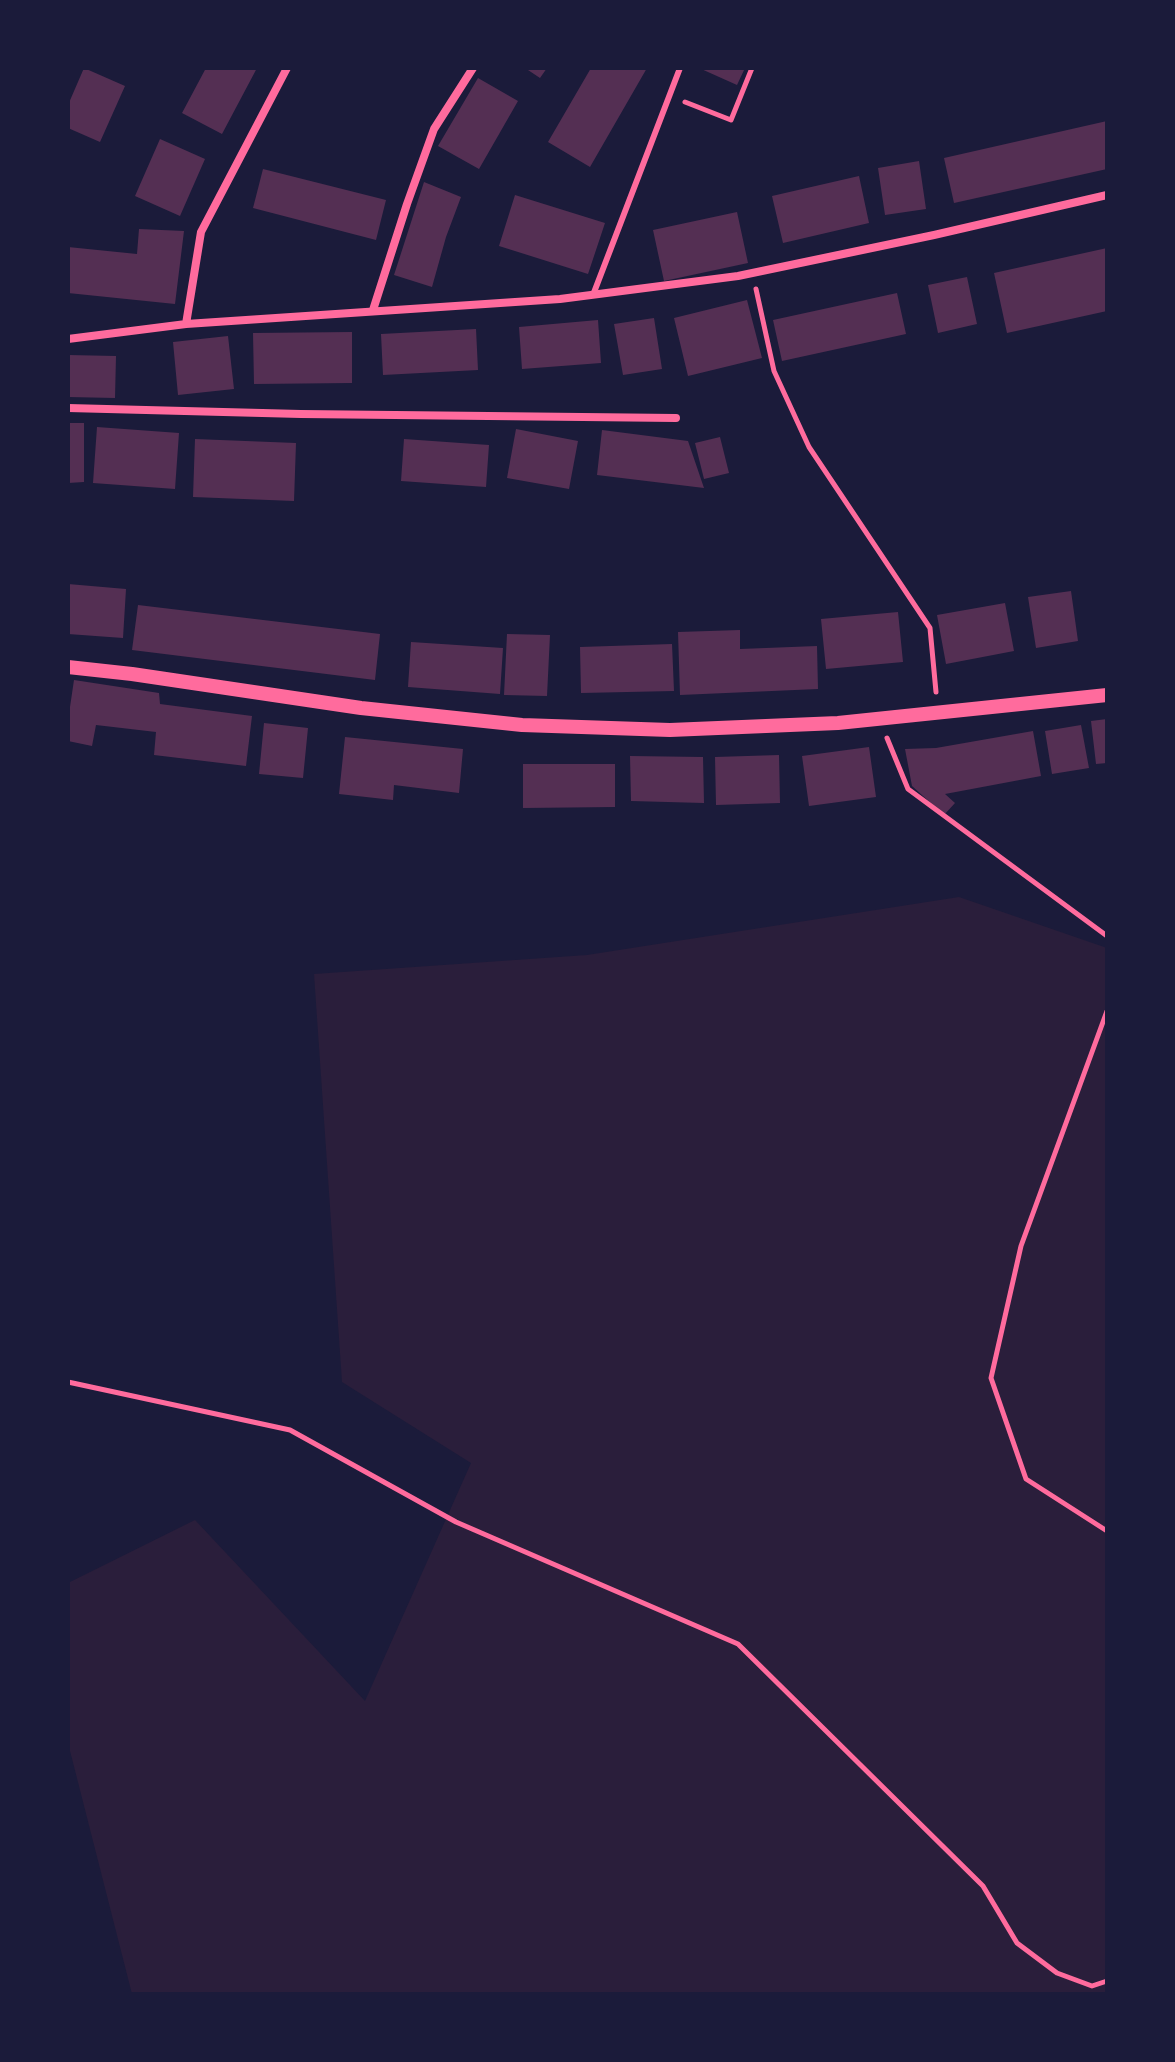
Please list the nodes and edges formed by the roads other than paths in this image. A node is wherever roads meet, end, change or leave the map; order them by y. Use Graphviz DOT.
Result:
graph roads {
  1 [pos="287,68"];
  2 [pos="473,68"];
  3 [pos="680,68"];
  4 [pos="1107,195"];
  5 [pos="593,295"];
  6 [pos="373,310"];
  7 [pos="186,324"];
  8 [pos="68,339"];
  9 [pos="68,408"];
  10 [pos="676,418"];
  11 [pos="68,667"];
  12 [pos="1107,695"];
  1 -- 7 [label="street"];
  2 -- 6 [label="street"];
  3 -- 5 [label="lane"];
  4 -- 5 [label="street"];
  5 -- 6 [label="street"];
  6 -- 7 [label="street"];
  7 -- 8 [label="street"];
  9 -- 10 [label="street"];
  11 -- 12 [label="street"];
}
